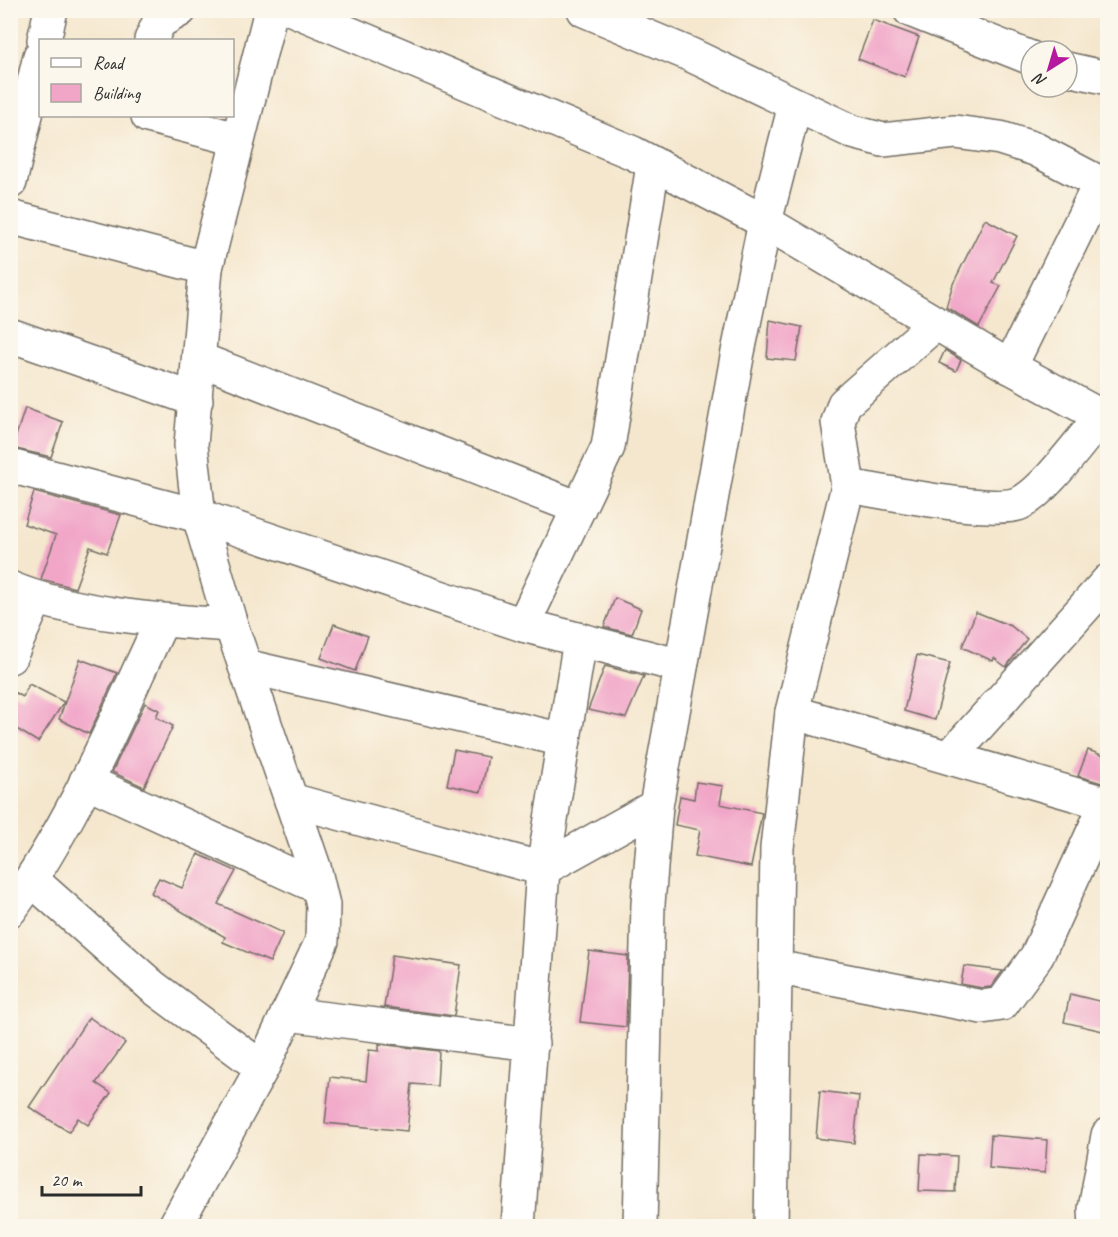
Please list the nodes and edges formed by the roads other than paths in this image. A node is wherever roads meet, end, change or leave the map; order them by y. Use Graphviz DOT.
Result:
graph roads {
  1 [pos="51,10"];
  2 [pos="180,10"];
  3 [pos="271,10"];
  4 [pos="294,10"];
  5 [pos="584,10"];
  6 [pos="910,10"];
  7 [pos="44,39"];
  8 [pos="151,39"];
  9 [pos="1019,53"];
  10 [pos="39,60"];
  11 [pos="1079,72"];
  12 [pos="1107,78"];
  13 [pos="795,105"];
  14 [pos="150,117"];
  15 [pos="237,140"];
  16 [pos="653,165"];
  17 [pos="10,182"];
  18 [pos="1104,183"];
  19 [pos="10,217"];
  20 [pos="765,222"];
  21 [pos="206,268"];
  22 [pos="935,324"];
  23 [pos="10,335"];
  24 [pos="199,359"];
  25 [pos="1010,367"];
  26 [pos="196,400"];
  27 [pos="1104,418"];
  28 [pos="10,466"];
  29 [pos="848,486"];
  30 [pos="579,508"];
  31 [pos="199,516"];
  32 [pos="1107,581"];
  33 [pos="23,593"];
  34 [pos="162,621"];
  35 [pos="231,625"];
  36 [pos="523,625"];
  37 [pos="580,640"];
  38 [pos="10,657"];
  39 [pos="245,666"];
  40 [pos="681,666"];
  41 [pos="792,712"];
  42 [pos="564,740"];
  43 [pos="951,756"];
  44 [pos="86,781"];
  45 [pos="291,800"];
  46 [pos="1107,804"];
  47 [pos="656,806"];
  48 [pos="543,869"];
  49 [pos="32,880"];
  50 [pos="318,887"];
  51 [pos="10,910"];
  52 [pos="775,967"];
  53 [pos="287,1014"];
  54 [pos="532,1044"];
  55 [pos="262,1068"];
  56 [pos="1107,1135"];
  57 [pos="175,1227"];
  58 [pos="518,1227"];
  59 [pos="640,1227"];
  60 [pos="771,1227"];
  61 [pos="1095,1227"];
  1 -- 7 [label="street"];
  2 -- 8 [label="street"];
  3 -- 15 [label="street"];
  4 -- 16 [label="street"];
  5 -- 13 [label="street"];
  6 -- 9 [label="street"];
  10 -- 17 [label="street"];
  11 -- 12 [label="street"];
  13 -- 18 [label="street"];
  13 -- 20 [label="street"];
  14 -- 15 [label="street"];
  15 -- 21 [label="street"];
  16 -- 20 [label="street"];
  16 -- 30 [label="street"];
  18 -- 25 [label="street"];
  19 -- 21 [label="street"];
  20 -- 22 [label="street"];
  20 -- 40 [label="street"];
  21 -- 24 [label="street"];
  22 -- 25 [label="street"];
  22 -- 29 [label="street"];
  23 -- 26 [label="street"];
  24 -- 26 [label="street"];
  24 -- 30 [label="street"];
  25 -- 27 [label="street"];
  26 -- 31 [label="street"];
  27 -- 29 [label="street"];
  28 -- 31 [label="street"];
  29 -- 41 [label="street"];
  30 -- 36 [label="street"];
  31 -- 35 [label="street"];
  31 -- 36 [label="street"];
  32 -- 43 [label="street"];
  33 -- 34 [label="street"];
  33 -- 38 [label="street"];
  34 -- 35 [label="street"];
  34 -- 44 [label="street"];
  35 -- 39 [label="street"];
  36 -- 37 [label="street"];
  37 -- 40 [label="street"];
  37 -- 42 [label="street"];
  39 -- 42 [label="street"];
  39 -- 45 [label="street"];
  40 -- 47 [label="street"];
  41 -- 43 [label="street"];
  41 -- 52 [label="street"];
  42 -- 48 [label="street"];
  43 -- 46 [label="street"];
  44 -- 49 [label="street"];
  44 -- 50 [label="street"];
  45 -- 48 [label="street"];
  45 -- 50 [label="street"];
  46 -- 52 [label="street"];
  47 -- 48 [label="street"];
  47 -- 59 [label="street"];
  48 -- 54 [label="street"];
  49 -- 51 [label="street"];
  49 -- 55 [label="street"];
  50 -- 53 [label="street"];
  52 -- 60 [label="street"];
  53 -- 54 [label="street"];
  53 -- 55 [label="street"];
  54 -- 58 [label="street"];
  55 -- 57 [label="street"];
  56 -- 61 [label="street"];
}
